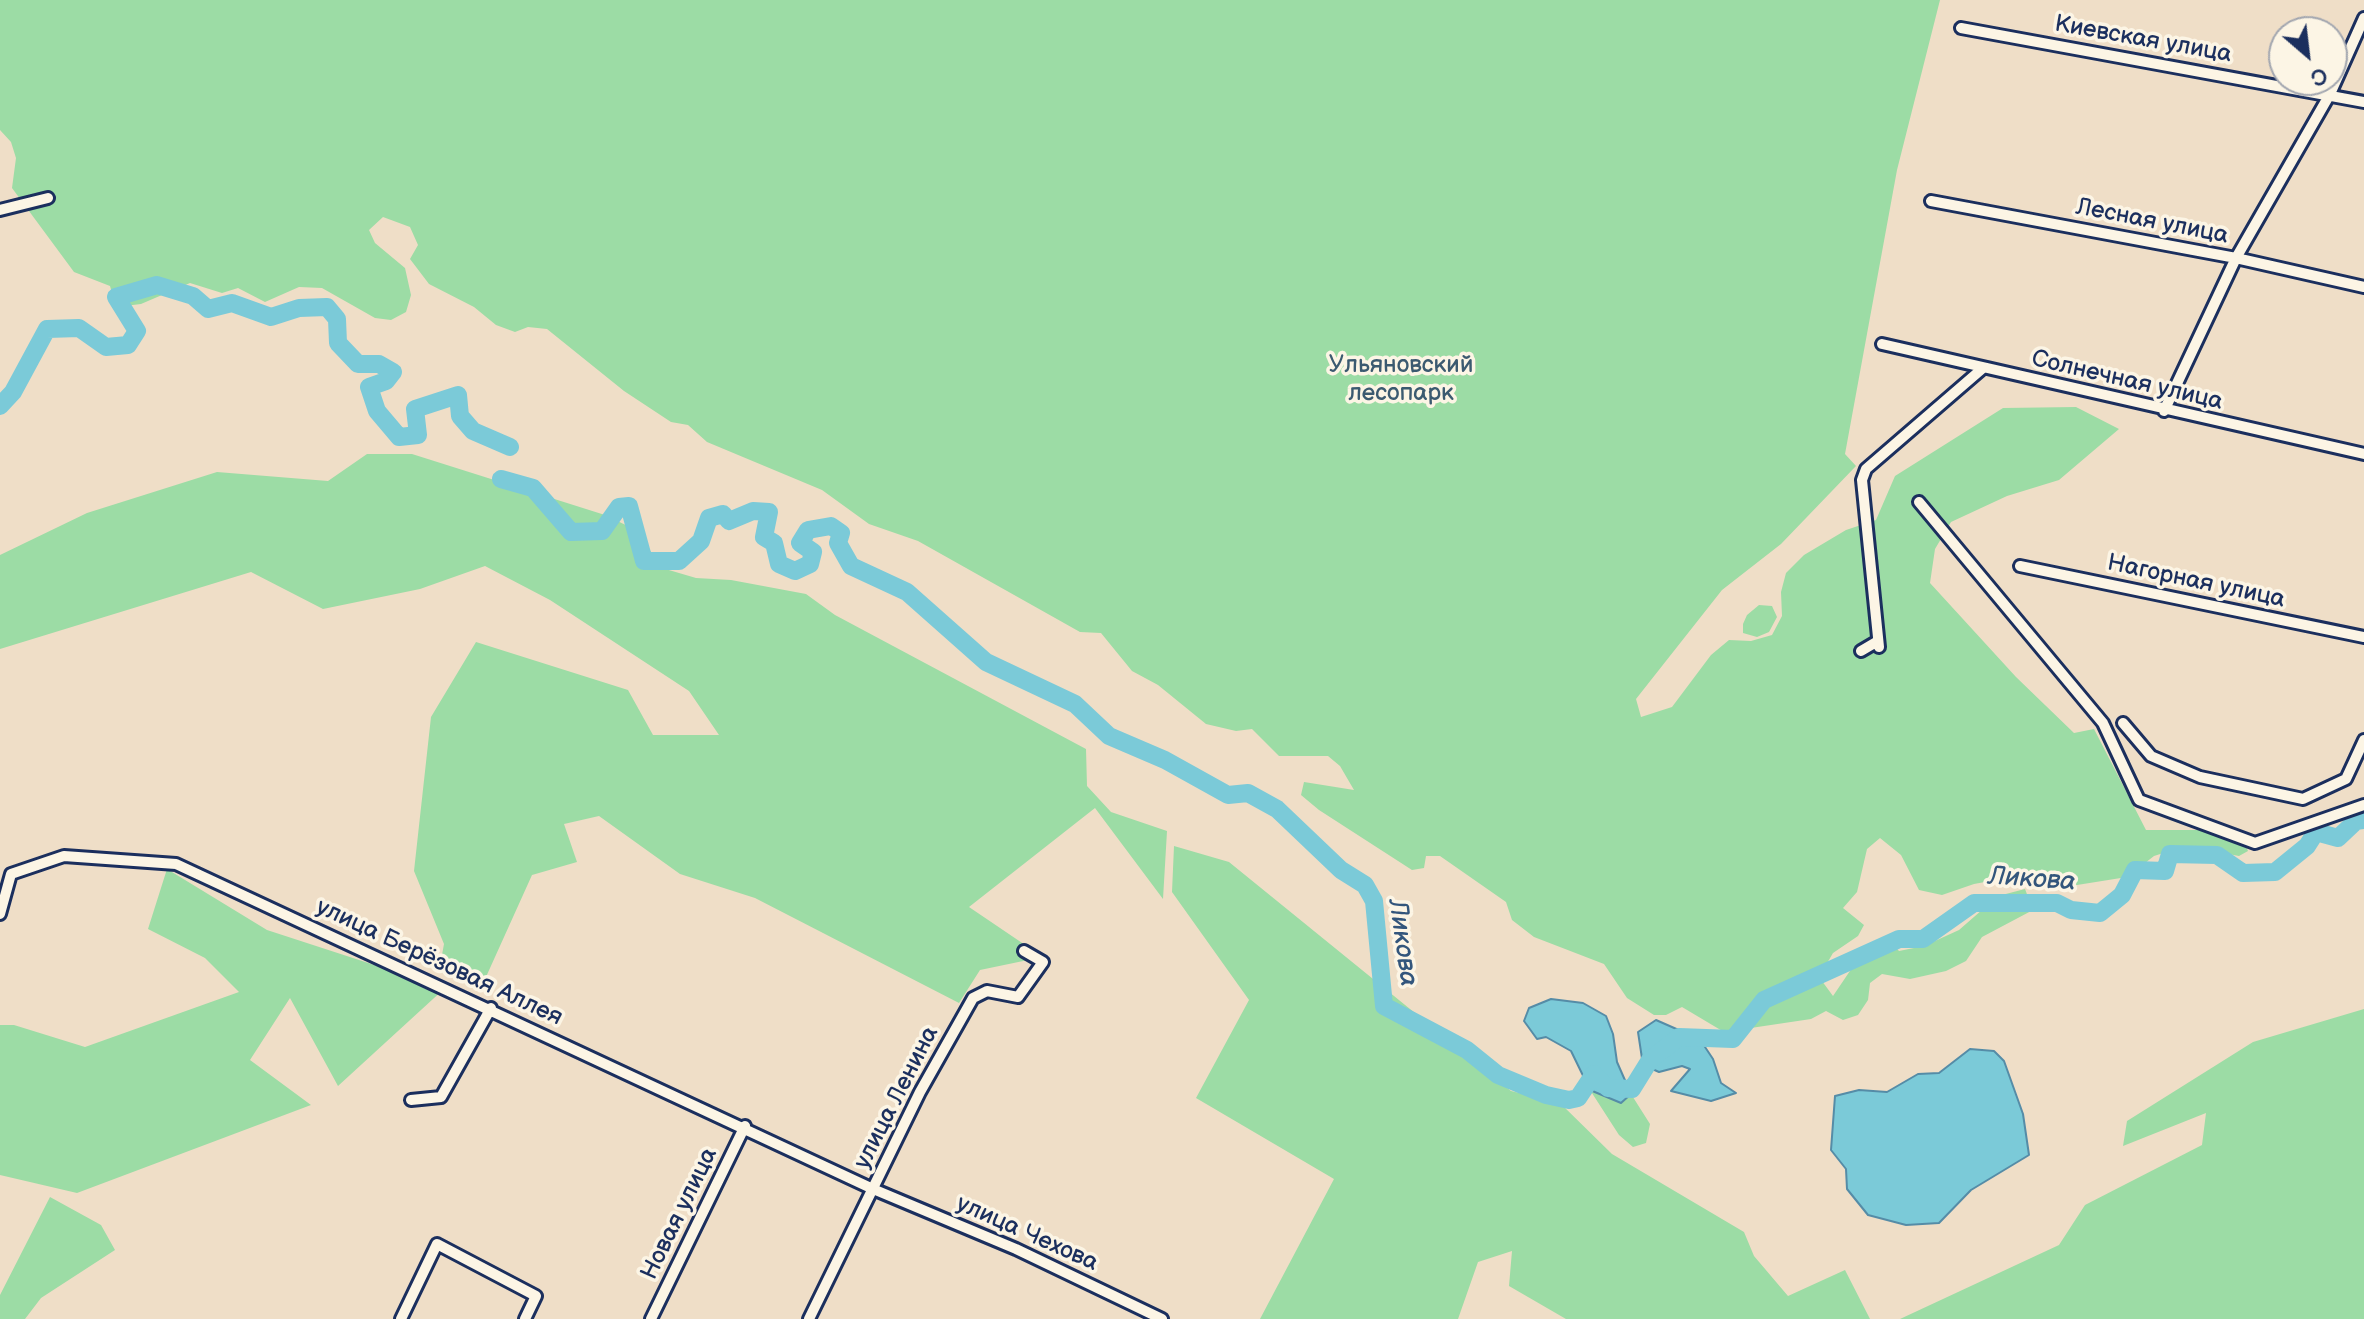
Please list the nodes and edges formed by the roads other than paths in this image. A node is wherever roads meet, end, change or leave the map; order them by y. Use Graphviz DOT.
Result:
graph roads {
  1 [pos="2364,18"];
  2 [pos="1961,28"];
  3 [pos="2348,54"];
  4 [pos="2268,83"];
  5 [pos="2329,96"];
  6 [pos="2338,96"];
  7 [pos="2364,102"];
  8 [pos="48,198"];
  9 [pos="1931,201"];
  10 [pos="0,210"];
  11 [pos="2236,258"];
  12 [pos="2364,287"];
  13 [pos="1882,344"];
  14 [pos="1983,368"];
  15 [pos="2164,411"];
  16 [pos="2364,454"];
  17 [pos="1919,502"];
  18 [pos="2020,566"];
  19 [pos="2364,637"];
  20 [pos="1861,651"];
  21 [pos="2123,723"];
  22 [pos="2364,740"];
  23 [pos="2364,805"];
  24 [pos="0,914"];
  25 [pos="1024,951"];
  26 [pos="491,1008"];
  27 [pos="411,1100"];
  28 [pos="745,1126"];
  29 [pos="873,1189"];
  30 [pos="401,1319"];
  31 [pos="525,1319"];
  32 [pos="651,1319"];
  33 [pos="809,1319"];
  34 [pos="1162,1319"];
  1 -- 3 [label="street"];
  2 -- 4 [label="street, Киевская улица"];
  5 -- 11 [label="street"];
  6 -- 7 [label="street, Киевская улица"];
  8 -- 10 [label="street"];
  9 -- 11 [label="street, Лесная улица"];
  11 -- 12 [label="street, Лесная улица"];
  11 -- 15 [label="street"];
  13 -- 14 [label="street, Солнечная улица"];
  14 -- 15 [label="street, Солнечная улица"];
  14 -- 20 [label="street"];
  15 -- 16 [label="street, Солнечная улица"];
  17 -- 23 [label="street"];
  18 -- 19 [label="street, Нагорная улица"];
  21 -- 22 [label="street"];
  24 -- 26 [label="street, улица Берёзовая Аллея"];
  25 -- 29 [label="street, улица Ленина"];
  26 -- 27 [label="street"];
  26 -- 28 [label="street, улица Берёзовая Аллея"];
  28 -- 29 [label="street, улица Берёзовая Аллея"];
  28 -- 32 [label="street, Новая улица"];
  29 -- 33 [label="street, улица Ленина"];
  29 -- 34 [label="street, улица Чехова"];
  30 -- 31 [label="street"];
}
